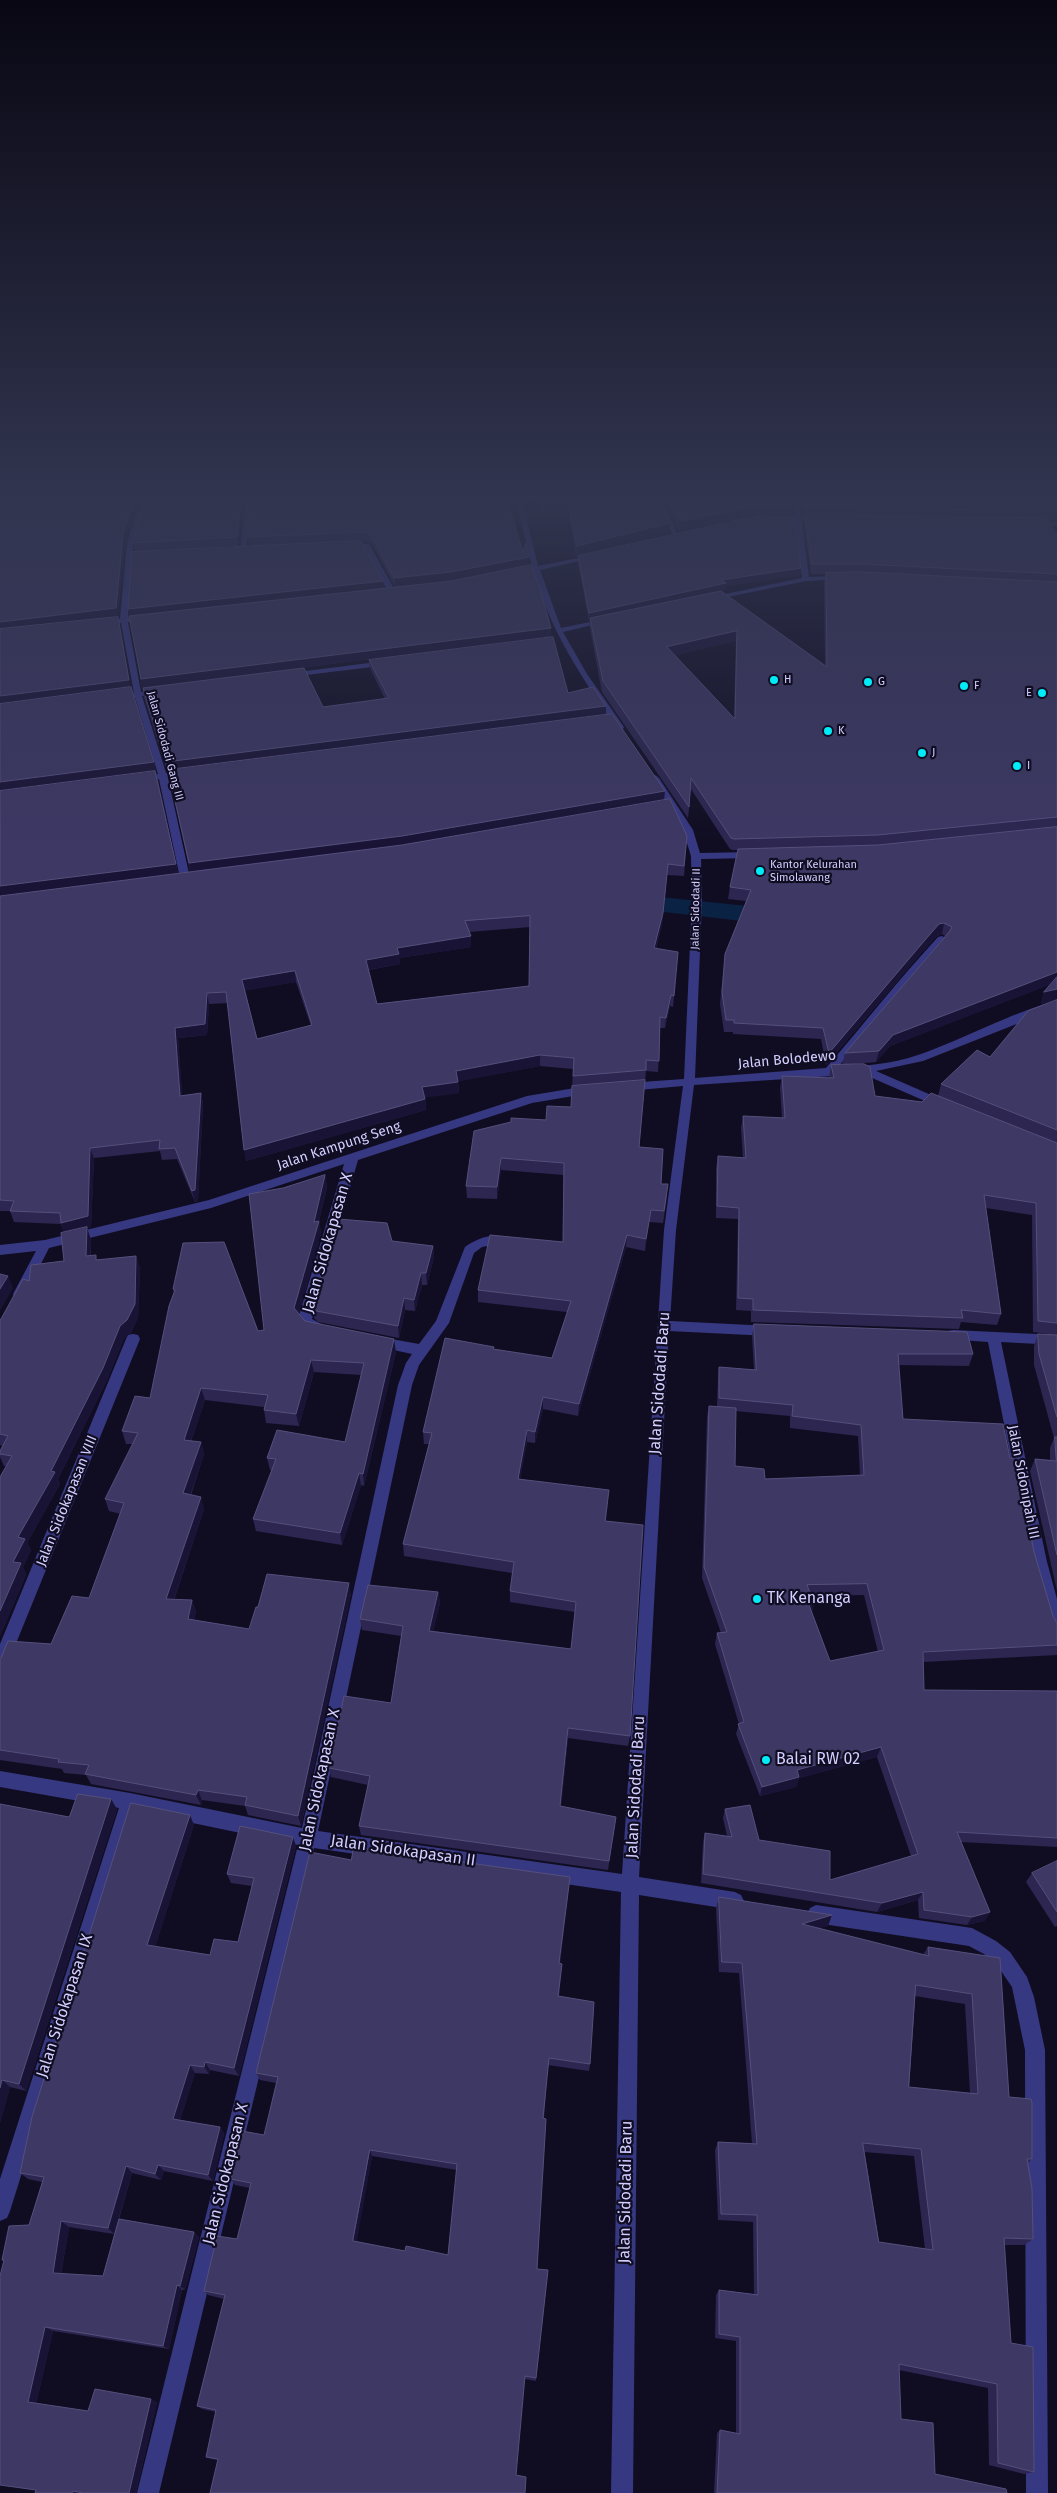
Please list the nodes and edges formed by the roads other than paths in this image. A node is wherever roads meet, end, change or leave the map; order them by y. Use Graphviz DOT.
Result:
graph roads {
  1 [pos="124,612"];
  2 [pos="552,612"];
  3 [pos="153,617"];
  4 [pos="616,619"];
  5 [pos="124,620"];
  6 [pos="94,624"];
  7 [pos="559,631"];
  8 [pos="563,639"];
  9 [pos="553,641"];
  10 [pos="391,662"];
  11 [pos="285,676"];
  12 [pos="167,691"];
  13 [pos="138,695"];
  14 [pos="109,698"];
  15 [pos="625,734"];
  16 [pos="192,772"];
  17 [pos="652,773"];
  18 [pos="163,776"];
  19 [pos="134,779"];
  20 [pos="759,855"];
  21 [pos="696,856"];
  22 [pos="185,878"];
  23 [pos="942,939"];
  24 [pos="1057,1004"];
  25 [pos="829,1070"];
  26 [pos="864,1070"];
  27 [pos="689,1084"];
  28 [pos="615,1088"];
  29 [pos="596,1089"];
  30 [pos="951,1108"];
  31 [pos="352,1158"];
  32 [pos="498,1240"];
  33 [pos="45,1245"];
  34 [pos="0,1250"];
  35 [pos="13,1304"];
  36 [pos="663,1326"];
  37 [pos="784,1331"];
  38 [pos="331,1332"];
  39 [pos="944,1335"];
  40 [pos="993,1336"];
  41 [pos="133,1339"];
  42 [pos="367,1339"];
  43 [pos="1057,1340"];
  44 [pos="421,1350"];
  45 [pos="1057,1626"];
  46 [pos="0,1663"];
  47 [pos="0,1779"];
  48 [pos="130,1801"];
  49 [pos="308,1838"];
  50 [pos="630,1883"];
  51 [pos="752,1904"];
  52 [pos="800,1911"];
  53 [pos="0,2211"];
  54 [pos="148,2493"];
  55 [pos="622,2493"];
  56 [pos="1038,2493"];
  1 -- 5 [label="street, Jalan Sidodadi Gang III"];
  2 -- 7 [label="street"];
  3 -- 5 [label="street"];
  4 -- 7 [label="street"];
  5 -- 6 [label="street"];
  5 -- 13 [label="street, Jalan Sidodadi Gang III"];
  7 -- 8 [label="street"];
  8 -- 9 [label="street"];
  8 -- 15 [label="street"];
  10 -- 11 [label="street"];
  12 -- 13 [label="street"];
  13 -- 14 [label="street"];
  13 -- 18 [label="street, Jalan Sidodadi Gang III"];
  16 -- 18 [label="street"];
  17 -- 21 [label="street, Jalan Sidodadi II"];
  18 -- 19 [label="street"];
  18 -- 22 [label="street, Jalan Sidodadi Gang III"];
  20 -- 21 [label="street"];
  21 -- 27 [label="street, Jalan Sidodadi II"];
  23 -- 25 [label="street"];
  24 -- 26 [label="street, Jalan Bolodewo"];
  25 -- 26 [label="street, Jalan Bolodewo"];
  25 -- 27 [label="street, Jalan Bolodewo"];
  26 -- 30 [label="street"];
  27 -- 28 [label="street"];
  27 -- 36 [label="street, Jalan Sidodadi Baru"];
  29 -- 31 [label="street, Jalan Kampung Seng"];
  31 -- 33 [label="street, Jalan Kampung Seng"];
  31 -- 38 [label="street, Jalan Sidokapasan X"];
  32 -- 44 [label="street, Jalan Sidokapasan X"];
  33 -- 34 [label="street, Jalan Kampung Seng"];
  33 -- 35 [label="street"];
  36 -- 37 [label="street"];
  36 -- 50 [label="street, Jalan Sidodadi Baru"];
  39 -- 40 [label="street"];
  40 -- 43 [label="street"];
  40 -- 45 [label="street, Jalan Sidonipah III"];
  41 -- 46 [label="street, Jalan Sidokapasan VIII"];
  42 -- 44 [label="street"];
  44 -- 49 [label="street, Jalan Sidokapasan X"];
  47 -- 48 [label="street, Jalan Sidokapasan II"];
  48 -- 49 [label="street, Jalan Sidokapasan II"];
  48 -- 53 [label="street, Jalan Sidokapasan IX"];
  49 -- 50 [label="street, Jalan Sidokapasan II"];
  49 -- 54 [label="street, Jalan Sidokapasan X"];
  50 -- 51 [label="street, Jalan Sidokapasan II"];
  50 -- 55 [label="street, Jalan Sidodadi Baru"];
  52 -- 56 [label="street"];
}
